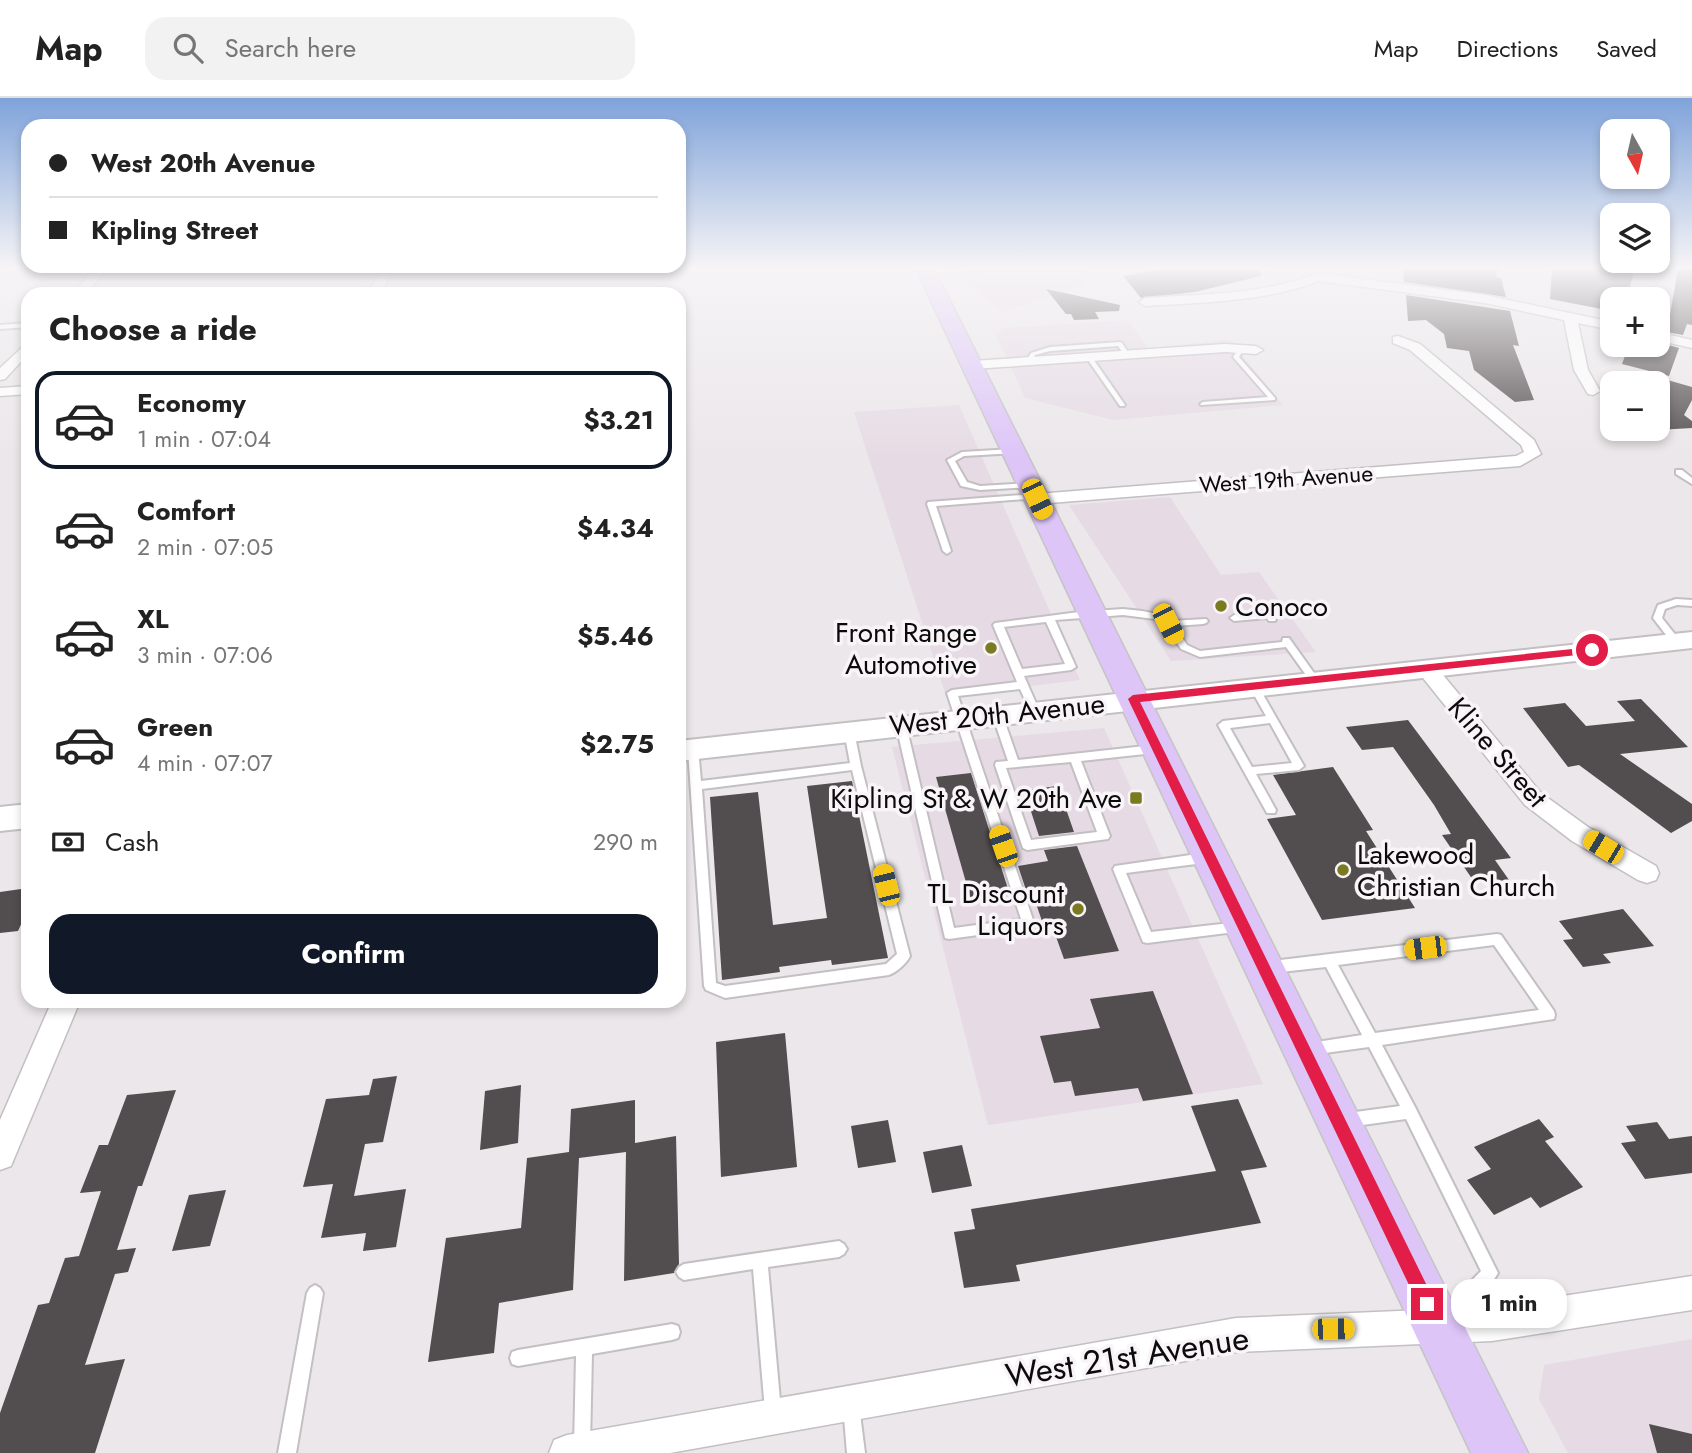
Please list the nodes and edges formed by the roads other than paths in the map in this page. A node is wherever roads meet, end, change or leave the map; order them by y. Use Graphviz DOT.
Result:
graph roads {
  1 [pos="956,332"];
  2 [pos="1573,332"];
  3 [pos="1670,339"];
  4 [pos="1398,340"];
  5 [pos="1692,344"];
  6 [pos="1249,349"];
  7 [pos="21,354"];
  8 [pos="1127,355"];
  9 [pos="1089,357"];
  10 [pos="1029,361"];
  11 [pos="972,365"];
  12 [pos="0,376"];
  13 [pos="21,390"];
  14 [pos="1593,391"];
  15 [pos="0,392"];
  16 [pos="1203,404"];
  17 [pos="1122,405"];
  18 [pos="1013,451"];
  19 [pos="1679,472"];
  20 [pos="1692,482"];
  21 [pos="1034,493"];
  22 [pos="947,551"];
  23 [pos="1692,603"];
  24 [pos="1092,615"];
  25 [pos="1234,618"];
  26 [pos="1050,620"];
  27 [pos="1272,620"];
  28 [pos="1203,621"];
  29 [pos="1168,624"];
  30 [pos="1684,641"];
  31 [pos="1426,668"];
  32 [pos="1018,673"];
  33 [pos="1314,680"];
  34 [pos="1023,685"];
  35 [pos="1254,686"];
  36 [pos="1133,699"];
  37 [pos="1034,710"];
  38 [pos="997,714"];
  39 [pos="960,719"];
  40 [pos="1273,719"];
  41 [pos="901,725"];
  42 [pos="849,731"];
  43 [pos="1157,748"];
  44 [pos="686,750"];
  45 [pos="1074,757"];
  46 [pos="1014,764"];
  47 [pos="856,766"];
  48 [pos="1249,771"];
  49 [pos="696,786"];
  50 [pos="1270,810"];
  51 [pos="21,817"];
  52 [pos="0,819"];
  53 [pos="1210,857"];
  54 [pos="1647,873"];
  55 [pos="1244,926"];
  56 [pos="1329,961"];
  57 [pos="1264,968"];
  58 [pos="63,1008"];
  59 [pos="1372,1040"];
  60 [pos="1304,1050"];
  61 [pos="1410,1112"];
  62 [pos="1339,1121"];
  63 [pos="0,1155"];
  64 [pos="839,1249"];
  65 [pos="760,1261"];
  66 [pos="684,1272"];
  67 [pos="315,1293"];
  68 [pos="1692,1293"];
  69 [pos="1438,1327"];
  70 [pos="672,1332"];
  71 [pos="584,1348"];
  72 [pos="518,1358"];
  73 [pos="851,1403"];
  74 [pos="774,1417"];
  75 [pos="575,1452"];
  76 [pos="288,1453"];
  77 [pos="856,1453"];
  78 [pos="1500,1453"];
  1 -- 11 [label="main road"];
  2 -- 14 [label="street"];
  3 -- 5 [label="street"];
  4 -- 21 [label="street, West 19th Avenue"];
  6 -- 8 [label="street"];
  6 -- 16 [label="lane"];
  7 -- 12 [label="street"];
  8 -- 9 [label="street"];
  8 -- 10 [label="lane"];
  9 -- 10 [label="street"];
  9 -- 17 [label="lane"];
  10 -- 11 [label="street"];
  11 -- 18 [label="main road"];
  13 -- 15 [label="street"];
  18 -- 21 [label="main road"];
  18 -- 21 [label="lane"];
  19 -- 20 [label="lane"];
  21 -- 22 [label="lane"];
  21 -- 24 [label="main road"];
  23 -- 30 [label="lane"];
  24 -- 26 [label="lane"];
  24 -- 29 [label="lane"];
  24 -- 36 [label="main road"];
  25 -- 27 [label="lane"];
  26 -- 32 [label="lane"];
  26 -- 32 [label="lane"];
  28 -- 29 [label="lane"];
  29 -- 33 [label="lane"];
  30 -- 31 [label="street, West 20th Avenue"];
  31 -- 33 [label="street, West 20th Avenue"];
  31 -- 54 [label="street, Kline Street"];
  32 -- 34 [label="lane"];
  33 -- 35 [label="street, West 20th Avenue"];
  34 -- 37 [label="lane"];
  34 -- 39 [label="lane"];
  35 -- 36 [label="street, West 20th Avenue"];
  35 -- 40 [label="lane"];
  36 -- 37 [label="street, West 20th Avenue"];
  36 -- 43 [label="main road"];
  37 -- 38 [label="street, West 20th Avenue"];
  38 -- 39 [label="street, West 20th Avenue"];
  38 -- 46 [label="lane"];
  39 -- 41 [label="street, West 20th Avenue"];
  39 -- 41 [label="lane"];
  40 -- 48 [label="lane"];
  40 -- 48 [label="lane"];
  41 -- 42 [label="street, West 20th Avenue"];
  42 -- 44 [label="street, West 20th Avenue"];
  42 -- 47 [label="lane"];
  43 -- 45 [label="lane"];
  43 -- 53 [label="main road"];
  44 -- 49 [label="lane"];
  45 -- 46 [label="lane"];
  45 -- 46 [label="lane"];
  47 -- 49 [label="lane"];
  47 -- 49 [label="lane"];
  48 -- 50 [label="lane"];
  51 -- 52 [label="street"];
  53 -- 55 [label="main road"];
  53 -- 55 [label="lane"];
  55 -- 57 [label="main road"];
  56 -- 57 [label="lane"];
  56 -- 59 [label="lane"];
  56 -- 59 [label="lane"];
  57 -- 60 [label="main road"];
  58 -- 63 [label="street"];
  59 -- 60 [label="lane"];
  59 -- 61 [label="lane"];
  60 -- 62 [label="main road"];
  61 -- 62 [label="lane"];
  61 -- 69 [label="lane"];
  62 -- 69 [label="main road"];
  64 -- 65 [label="lane"];
  65 -- 66 [label="lane"];
  65 -- 74 [label="lane"];
  67 -- 76 [label="lane"];
  68 -- 69 [label="street, West 21st Avenue"];
  69 -- 73 [label="street, West 21st Avenue"];
  69 -- 78 [label="main road"];
  70 -- 71 [label="lane"];
  71 -- 72 [label="lane"];
  71 -- 75 [label="lane"];
  73 -- 74 [label="street, West 21st Avenue"];
  73 -- 77 [label="lane"];
  74 -- 75 [label="street, West 21st Avenue"];
}
